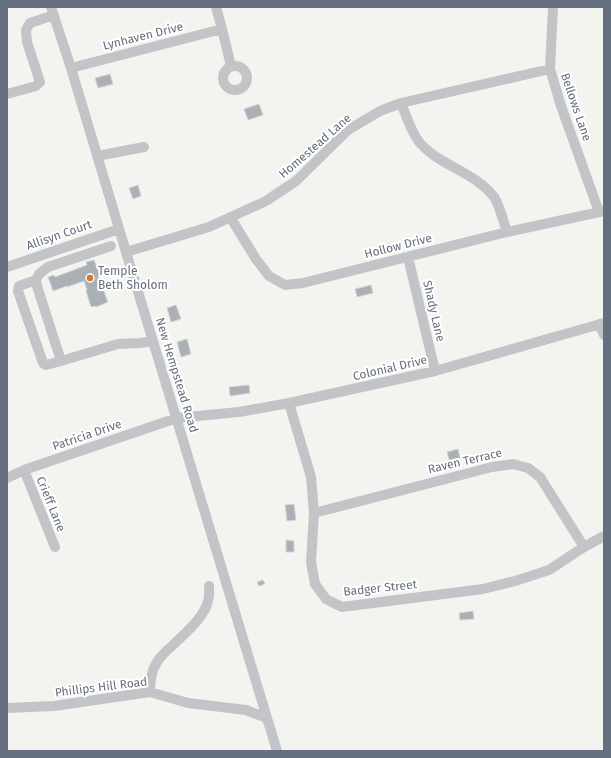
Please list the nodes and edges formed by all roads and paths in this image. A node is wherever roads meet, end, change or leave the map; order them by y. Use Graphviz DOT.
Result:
graph roads {
  1 [pos="216,7"];
  2 [pos="553,7"];
  3 [pos="53,11"];
  4 [pos="222,29"];
  5 [pos="231,66"];
  6 [pos="71,68"];
  7 [pos="550,69"];
  8 [pos="7,94"];
  9 [pos="402,103"];
  10 [pos="144,147"];
  11 [pos="97,156"];
  12 [pos="601,212"];
  13 [pos="230,217"];
  14 [pos="119,229"];
  15 [pos="507,232"];
  16 [pos="77,242"];
  17 [pos="111,246"];
  18 [pos="125,247"];
  19 [pos="408,257"];
  20 [pos="7,267"];
  21 [pos="36,280"];
  22 [pos="601,323"];
  23 [pos="604,335"];
  24 [pos="153,341"];
  25 [pos="61,361"];
  26 [pos="435,371"];
  27 [pos="289,404"];
  28 [pos="177,418"];
  29 [pos="24,470"];
  30 [pos="7,478"];
  31 [pos="314,512"];
  32 [pos="604,536"];
  33 [pos="54,547"];
  34 [pos="584,547"];
  35 [pos="209,586"];
  36 [pos="150,692"];
  37 [pos="7,708"];
  38 [pos="267,718"];
  39 [pos="277,751"];
  1 -- 4 [label="street"];
  2 -- 7 [label="street, Bellows Lane"];
  3 -- 6 [label="street, New Hempstead Road"];
  3 -- 8 [label="street"];
  4 -- 5 [label="street"];
  4 -- 6 [label="street, Lynhaven Drive"];
  6 -- 11 [label="street, New Hempstead Road"];
  7 -- 9 [label="street, Homestead Lane"];
  7 -- 12 [label="street, Bellows Lane"];
  9 -- 13 [label="street, Homestead Lane"];
  9 -- 15 [label="street"];
  10 -- 11 [label="street"];
  11 -- 14 [label="street, New Hempstead Road"];
  12 -- 15 [label="street, Hollow Drive"];
  13 -- 18 [label="street, Homestead Lane"];
  13 -- 19 [label="street, Hollow Drive"];
  14 -- 16 [label="street, Allisyn Court"];
  14 -- 18 [label="street, New Hempstead Road"];
  15 -- 19 [label="street, Hollow Drive"];
  16 -- 17 [label="street"];
  16 -- 20 [label="street, Allisyn Court"];
  17 -- 18 [label="street, Homestead Lane"];
  17 -- 21 [label="street"];
  18 -- 24 [label="street, New Hempstead Road"];
  19 -- 26 [label="street, Shady Lane"];
  21 -- 25 [label="street"];
  21 -- 25 [label="street"];
  22 -- 23 [label="street"];
  22 -- 26 [label="street, Colonial Drive"];
  24 -- 25 [label="street"];
  24 -- 28 [label="street, New Hempstead Road"];
  26 -- 27 [label="street, Colonial Drive"];
  27 -- 28 [label="street, Colonial Drive"];
  27 -- 31 [label="street, Badger Street"];
  28 -- 29 [label="street, Patricia Drive"];
  28 -- 38 [label="street, New Hempstead Road"];
  29 -- 30 [label="street, Patricia Drive"];
  29 -- 33 [label="street, Crieff Lane"];
  31 -- 34 [label="street, Raven Terrace"];
  31 -- 34 [label="street, Badger Street"];
  32 -- 34 [label="street, Badger Street"];
  35 -- 36 [label="street"];
  36 -- 37 [label="street, Phillips Hill Road"];
  36 -- 38 [label="street, Phillips Hill Road"];
  38 -- 39 [label="street, New Hempstead Road"];
}
